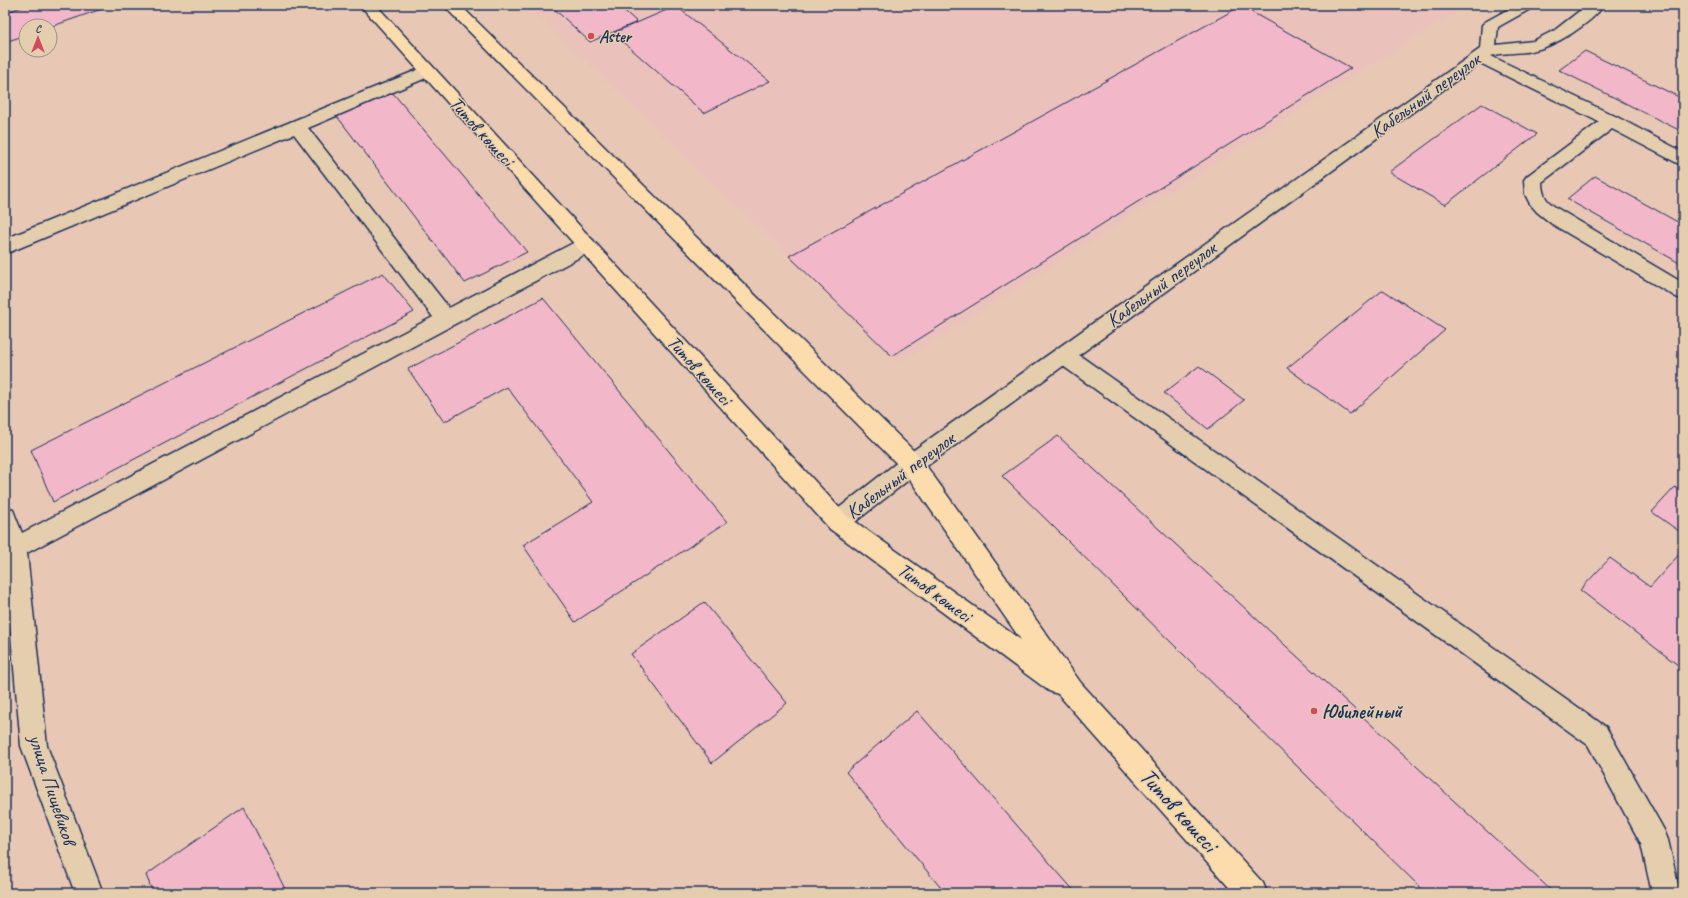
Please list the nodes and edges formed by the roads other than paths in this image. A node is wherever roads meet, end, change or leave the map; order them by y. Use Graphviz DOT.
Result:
graph roads {
  1 [pos="368,5"];
  2 [pos="451,5"];
  3 [pos="1527,5"];
  4 [pos="1596,5"];
  5 [pos="1483,53"];
  6 [pos="427,71"];
  7 [pos="1611,121"];
  8 [pos="297,126"];
  9 [pos="1683,159"];
  10 [pos="586,245"];
  11 [pos="5,247"];
  12 [pos="1683,292"];
  13 [pos="446,319"];
  14 [pos="1063,355"];
  15 [pos="912,464"];
  16 [pos="5,517"];
  17 [pos="838,522"];
  18 [pos="15,548"];
  19 [pos="1072,692"];
  20 [pos="89,893"];
  21 [pos="1253,893"];
  22 [pos="1666,893"];
  1 -- 6 [label="highway, Титов көшесі"];
  2 -- 15 [label="highway, Титов көшесі"];
  3 -- 5 [label="street, Кабельный переулок"];
  4 -- 5 [label="street, Кабельный переулок"];
  5 -- 7 [label="street"];
  5 -- 14 [label="street, Кабельный переулок"];
  6 -- 8 [label="street"];
  6 -- 10 [label="highway, Титов көшесі"];
  7 -- 9 [label="street"];
  7 -- 12 [label="street"];
  8 -- 11 [label="street"];
  8 -- 13 [label="street"];
  10 -- 13 [label="street"];
  10 -- 17 [label="highway, Титов көшесі"];
  13 -- 18 [label="street"];
  14 -- 15 [label="street, Кабельный переулок"];
  14 -- 22 [label="street"];
  15 -- 17 [label="street, Кабельный переулок"];
  15 -- 19 [label="highway, Титов көшесі"];
  16 -- 18 [label="street, улица Пищевиков"];
  17 -- 19 [label="highway, Титов көшесі"];
  18 -- 20 [label="street, улица Пищевиков"];
  19 -- 21 [label="highway, Титов көшесі"];
}
